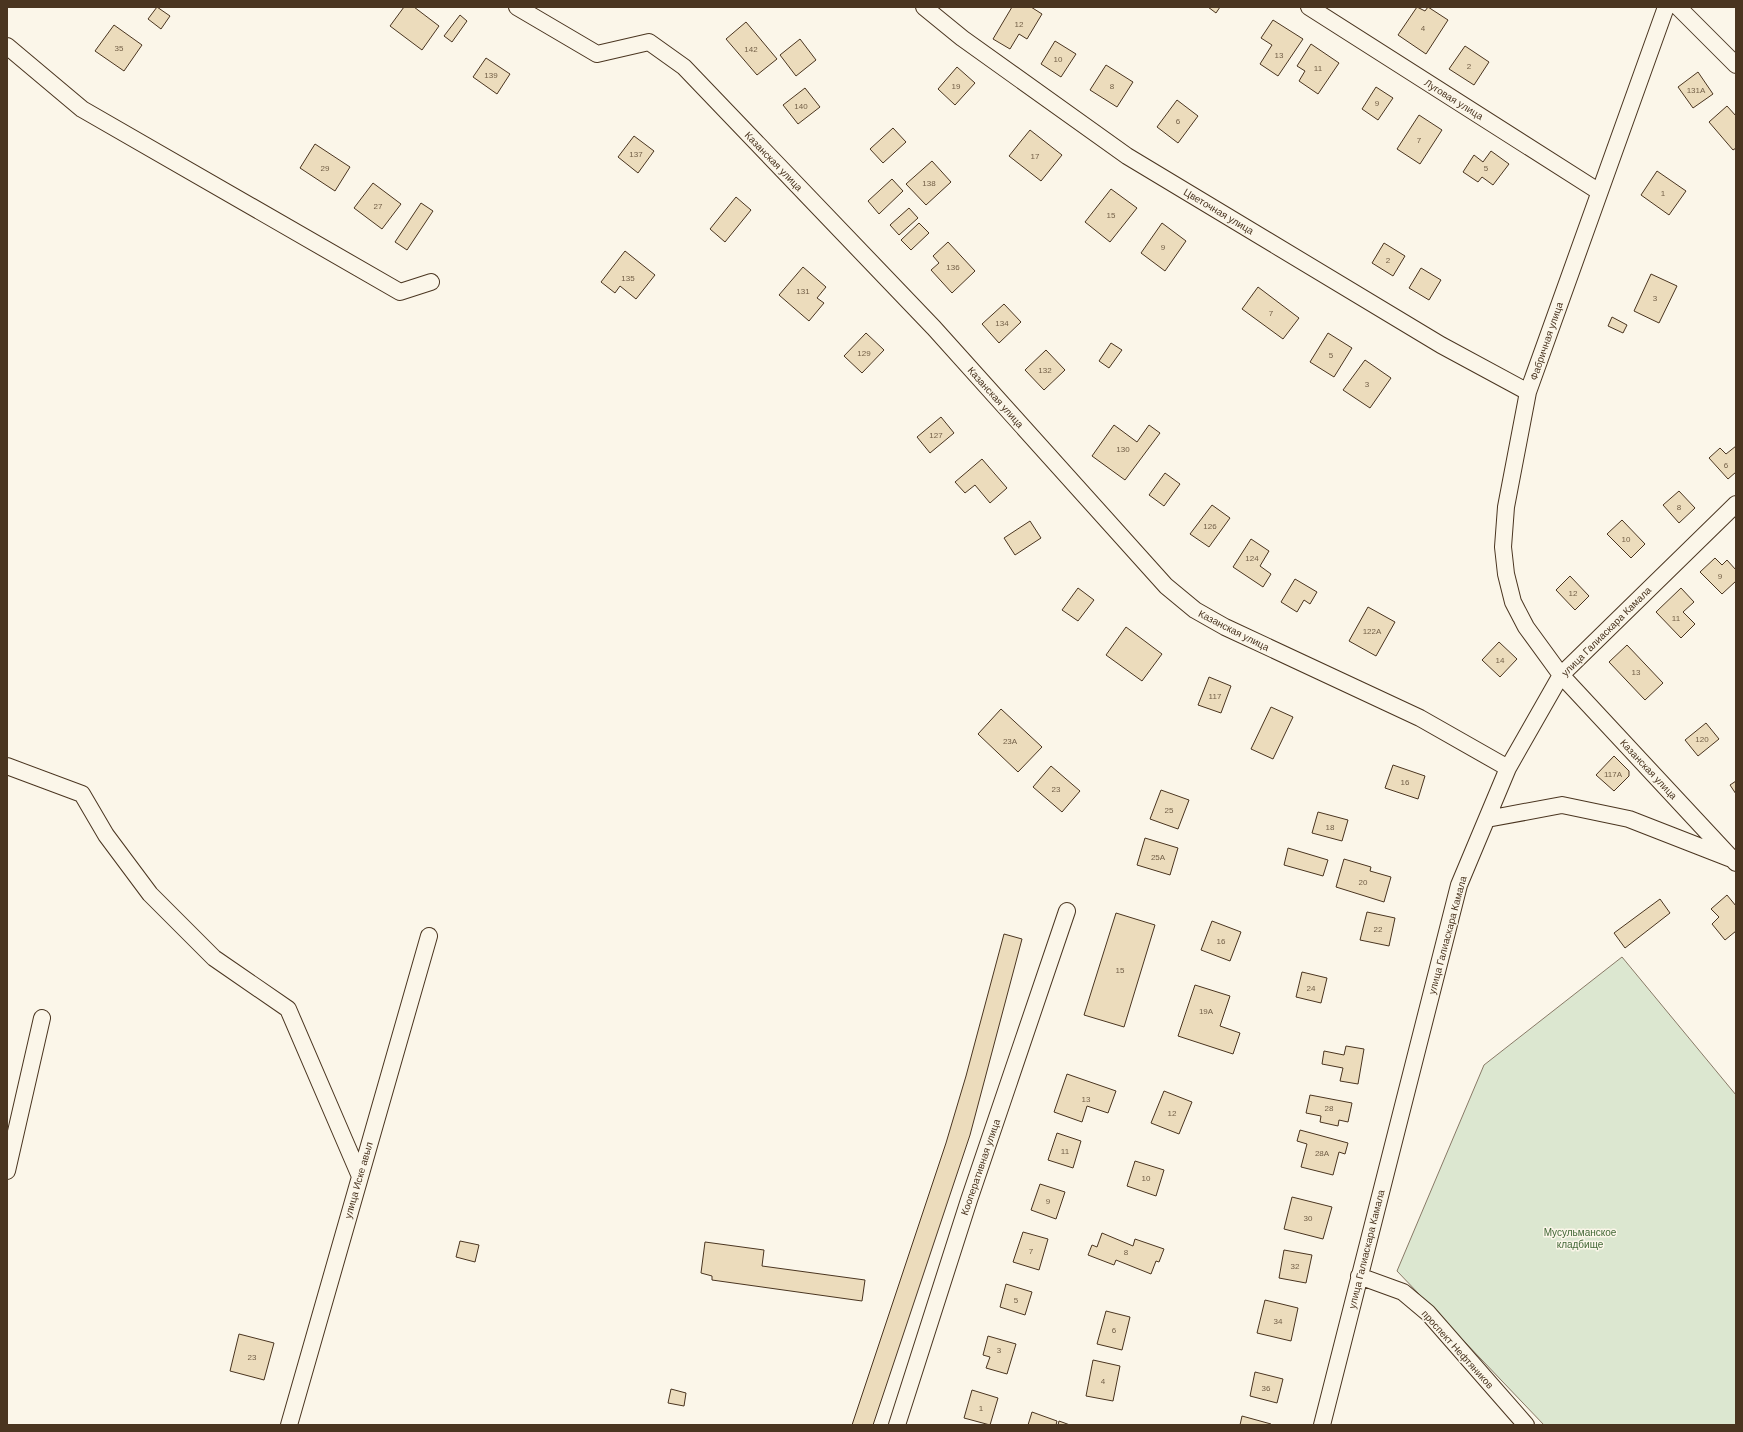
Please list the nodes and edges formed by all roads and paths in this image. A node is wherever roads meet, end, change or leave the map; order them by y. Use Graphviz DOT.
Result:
graph roads {
  1 [pos="517,7"];
  2 [pos="924,7"];
  3 [pos="1309,7"];
  4 [pos="1666,7"];
  5 [pos="1678,7"];
  6 [pos="7,46"];
  7 [pos="1736,65"];
  8 [pos="1598,191"];
  9 [pos="431,282"];
  10 [pos="1528,392"];
  11 [pos="1736,504"];
  12 [pos="1561,675"];
  13 [pos="7,766"];
  14 [pos="1508,768"];
  15 [pos="1487,819"];
  16 [pos="1735,860"];
  17 [pos="1068,911"];
  18 [pos="429,936"];
  19 [pos="42,1018"];
  20 [pos="7,1171"];
  21 [pos="359,1174"];
  22 [pos="1359,1276"];
  23 [pos="289,1425"];
  24 [pos="897,1425"];
  25 [pos="1322,1425"];
  26 [pos="1526,1425"];
  1 -- 14 [label="street, Казанская улица"];
  2 -- 10 [label="street, Цветочная улица"];
  3 -- 8 [label="street, Луговая улица"];
  4 -- 8 [label="street, Фабричная улица"];
  5 -- 7 [label="street"];
  6 -- 9 [label="street"];
  8 -- 10 [label="street, Фабричная улица"];
  10 -- 12 [label="street, Фабричная улица"];
  11 -- 12 [label="street, улица Галиаскара Камала"];
  12 -- 14 [label="street, улица Галиаскара Камала"];
  12 -- 16 [label="street, Казанская улица"];
  13 -- 21 [label="street"];
  14 -- 15 [label="street, улица Галиаскара Камала"];
  15 -- 16 [label="street"];
  15 -- 22 [label="street, улица Галиаскара Камала"];
  17 -- 24 [label="street, Кооперативная улица"];
  18 -- 21 [label="street, улица Иске авыл"];
  19 -- 20 [label="street"];
  21 -- 23 [label="street, улица Иске авыл"];
  22 -- 25 [label="street, улица Галиаскара Камала"];
  22 -- 26 [label="street, проспект Нефтяников"];
}
